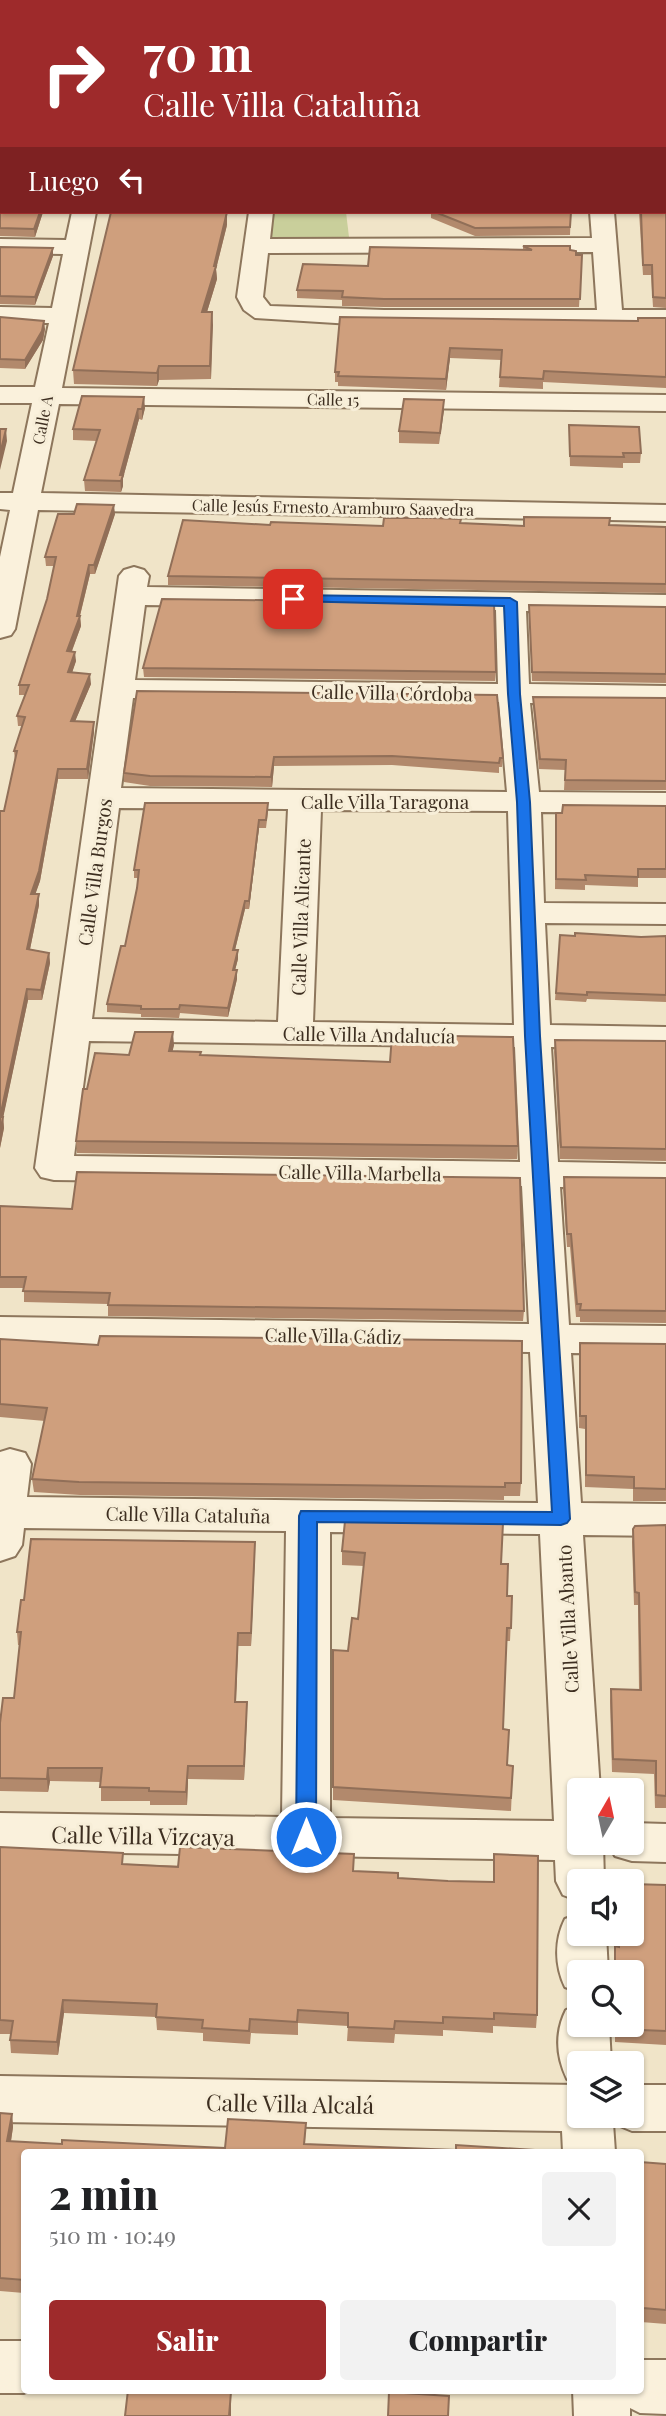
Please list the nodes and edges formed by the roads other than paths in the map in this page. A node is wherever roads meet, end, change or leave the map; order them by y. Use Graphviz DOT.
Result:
graph roads {
  1 [pos="93,214"];
  2 [pos="247,214"];
  3 [pos="261,214"];
  4 [pos="601,214"];
  5 [pos="233,215"];
  6 [pos="604,245"];
  7 [pos="0,246"];
  8 [pos="257,246"];
  9 [pos="78,247"];
  10 [pos="0,315"];
  11 [pos="64,316"];
  12 [pos="610,318"];
  13 [pos="666,318"];
  14 [pos="0,395"];
  15 [pos="47,395"];
  16 [pos="666,403"];
  17 [pos="13,502"];
  18 [pos="666,513"];
  19 [pos="510,602"];
  20 [pos="666,604"];
  21 [pos="0,628"];
  22 [pos="118,689"];
  23 [pos="514,694"];
  24 [pos="666,695"];
  25 [pos="104,799"];
  26 [pos="305,800"];
  27 [pos="524,802"];
  28 [pos="666,803"];
  29 [pos="526,913"];
  30 [pos="666,914"];
  31 [pos="72,1030"];
  32 [pos="296,1033"];
  33 [pos="532,1036"];
  34 [pos="666,1038"];
  35 [pos="54,1168"];
  36 [pos="541,1174"];
  37 [pos="666,1176"];
  38 [pos="0,1331"];
  39 [pos="551,1338"];
  40 [pos="666,1339"];
  41 [pos="10,1464"];
  42 [pos="308,1516"];
  43 [pos="561,1519"];
  44 [pos="666,1520"];
  45 [pos="2,1529"];
  46 [pos="575,1778"];
  47 [pos="0,1832"];
  48 [pos="306,1837"];
  49 [pos="567,1841"];
  50 [pos="644,1842"];
  51 [pos="666,1843"];
  52 [pos="0,2099"];
  53 [pos="567,2108"];
  54 [pos="644,2108"];
  55 [pos="666,2108"];
  56 [pos="588,2128"];
  57 [pos="589,2149"];
  58 [pos="0,2367"];
  59 [pos="21,2367"];
  60 [pos="644,2386"];
  61 [pos="666,2386"];
  62 [pos="601,2394"];
  63 [pos="602,2416"];
  1 -- 9 [label="street, Calle A"];
  2 -- 5 [label="street"];
  3 -- 8 [label="street"];
  4 -- 6 [label="street"];
  6 -- 8 [label="street"];
  6 -- 12 [label="street"];
  7 -- 9 [label="street"];
  8 -- 12 [label="street"];
  9 -- 11 [label="street, Calle A"];
  10 -- 11 [label="street"];
  11 -- 15 [label="street, Calle A"];
  12 -- 13 [label="street"];
  14 -- 15 [label="street, Calle 15"];
  15 -- 16 [label="street, Calle 15"];
  15 -- 17 [label="street, Calle A"];
  17 -- 18 [label="street, Calle Jesús Ernesto Aramburo Saavedra"];
  17 -- 21 [label="street, Calle A"];
  19 -- 20 [label="street"];
  19 -- 22 [label="street, Calle Villa Burgos"];
  19 -- 23 [label="street, Calle Villa Abanto"];
  22 -- 23 [label="street, Calle Villa Córdoba"];
  22 -- 25 [label="street, Calle Villa Burgos"];
  23 -- 24 [label="street, Calle Villa Córdoba"];
  23 -- 27 [label="street, Calle Villa Abanto"];
  25 -- 26 [label="street, Calle Villa Taragona"];
  25 -- 31 [label="street, Calle Villa Burgos"];
  26 -- 27 [label="street, Calle Villa Taragona"];
  26 -- 32 [label="street, Calle Villa Alicante"];
  27 -- 28 [label="street, Calle Villa Taragona"];
  27 -- 29 [label="street, Calle Villa Abanto"];
  29 -- 30 [label="street"];
  29 -- 33 [label="street, Calle Villa Abanto"];
  31 -- 32 [label="street, Calle Villa Andalucía"];
  31 -- 35 [label="street, Calle Villa Burgos"];
  32 -- 33 [label="street, Calle Villa Andalucía"];
  33 -- 34 [label="street, Calle Villa Andalucía"];
  33 -- 36 [label="street, Calle Villa Abanto"];
  35 -- 36 [label="street, Calle Villa Marbella"];
  36 -- 37 [label="street, Calle Villa Marbella"];
  36 -- 39 [label="street, Calle Villa Abanto"];
  38 -- 39 [label="street, Calle Villa Cádiz"];
  39 -- 40 [label="street, Calle Villa Cádiz"];
  39 -- 43 [label="street, Calle Villa Abanto"];
  41 -- 45 [label="street"];
  42 -- 43 [label="street, Calle Villa Cataluña"];
  42 -- 45 [label="street, Calle Villa Cataluña"];
  42 -- 48 [label="street"];
  43 -- 44 [label="street, Calle Villa Cataluña"];
  43 -- 46 [label="street, Calle Villa Abanto"];
  47 -- 48 [label="street, Calle Villa Vizcaya"];
  48 -- 49 [label="street, Calle Villa Vizcaya"];
  50 -- 51 [label="street"];
  52 -- 53 [label="street, Calle Villa Alcalá"];
  54 -- 55 [label="street"];
  56 -- 57 [label="street"];
  58 -- 59 [label="street"];
  60 -- 61 [label="street"];
  62 -- 63 [label="street"];
}
